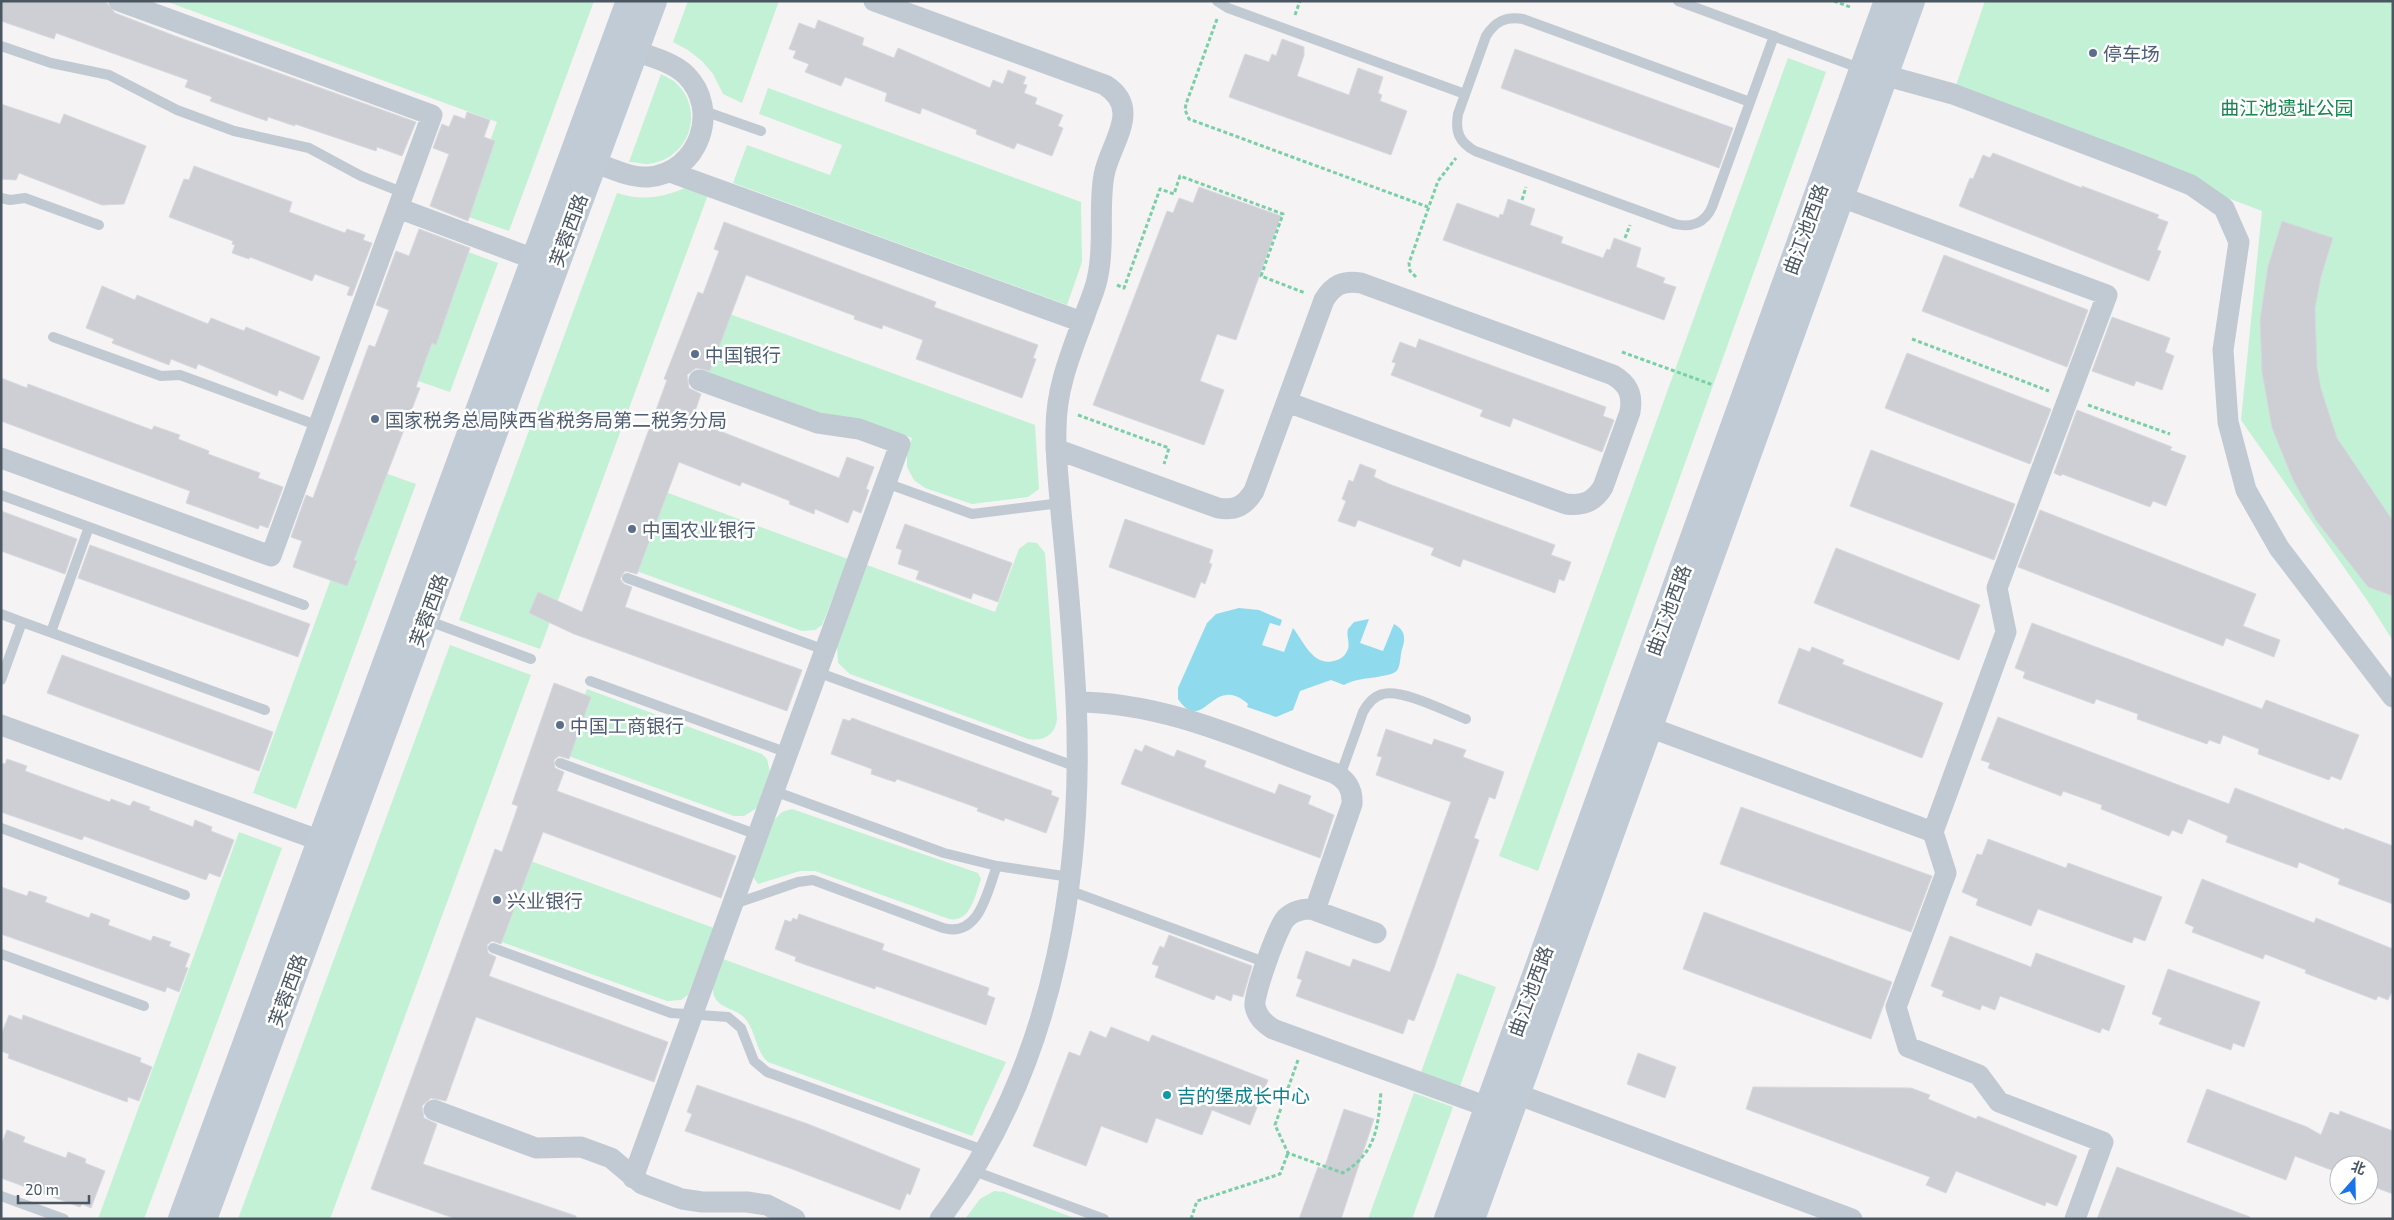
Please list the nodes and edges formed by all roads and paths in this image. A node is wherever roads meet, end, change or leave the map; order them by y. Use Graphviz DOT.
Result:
graph roads {
  1 [pos="119,1"];
  2 [pos="630,1"];
  3 [pos="653,1"];
  4 [pos="874,1"];
  5 [pos="1678,1"];
  6 [pos="1834,1"];
  7 [pos="1888,1"];
  8 [pos="1911,1"];
  9 [pos="1220,3"];
  10 [pos="1850,7"];
  11 [pos="1774,36"];
  12 [pos="1,46"];
  13 [pos="635,51"];
  14 [pos="1874,73"];
  15 [pos="1465,94"];
  16 [pos="1750,102"];
  17 [pos="704,111"];
  18 [pos="761,131"];
  19 [pos="1466,146"];
  20 [pos="594,162"];
  21 [pos="670,172"];
  22 [pos="1840,197"];
  23 [pos="1,198"];
  24 [pos="401,200"];
  25 [pos="1428,207"];
  26 [pos="99,225"];
  27 [pos="534,259"];
  28 [pos="1098,278"];
  29 [pos="1418,278"];
  30 [pos="1324,300"];
  31 [pos="1082,322"];
  32 [pos="53,337"];
  33 [pos="1912,339"];
  34 [pos="1619,351"];
  35 [pos="700,380"];
  36 [pos="1713,385"];
  37 [pos="2068,398"];
  38 [pos="1287,402"];
  39 [pos="1057,408"];
  40 [pos="319,426"];
  41 [pos="2170,434"];
  42 [pos="1056,450"];
  43 [pos="1,458"];
  44 [pos="886,483"];
  45 [pos="1156,486"];
  46 [pos="1,495"];
  47 [pos="1061,503"];
  48 [pos="89,526"];
  49 [pos="627,578"];
  50 [pos="304,605"];
  51 [pos="1,614"];
  52 [pos="424,620"];
  53 [pos="22,622"];
  54 [pos="51,632"];
  55 [pos="825,650"];
  56 [pos="531,659"];
  57 [pos="817,672"];
  58 [pos="1,680"];
  59 [pos="590,681"];
  60 [pos="2393,696"];
  61 [pos="1076,702"];
  62 [pos="265,710"];
  63 [pos="1466,719"];
  64 [pos="1,724"];
  65 [pos="1649,727"];
  66 [pos="788,753"];
  67 [pos="560,763"];
  68 [pos="1078,767"];
  69 [pos="1340,776"];
  70 [pos="774,791"];
  71 [pos="1,828"];
  72 [pos="1933,832"];
  73 [pos="758,835"];
  74 [pos="330,844"];
  75 [pos="996,866"];
  76 [pos="1069,884"];
  77 [pos="185,895"];
  78 [pos="733,904"];
  79 [pos="1314,910"];
  80 [pos="1376,933"];
  81 [pos="493,948"];
  82 [pos="1,954"];
  83 [pos="1267,963"];
  84 [pos="144,1006"];
  85 [pos="692,1016"];
  86 [pos="1306,1041"];
  87 [pos="1381,1068"];
  88 [pos="1500,1096"];
  89 [pos="434,1110"];
  90 [pos="986,1152"];
  91 [pos="1288,1153"];
  92 [pos="974,1171"];
  93 [pos="633,1178"];
  94 [pos="1,1196"];
  95 [pos="64,1219"];
  96 [pos="182,1219"];
  97 [pos="203,1219"];
  98 [pos="795,1219"];
  99 [pos="940,1219"];
  100 [pos="1104,1219"];
  101 [pos="1191,1219"];
  102 [pos="1448,1219"];
  103 [pos="1471,1219"];
  104 [pos="1852,1219"];
  105 [pos="2075,1219"];
  1 -- 24 [label="street"];
  2 -- 27 [label="main road, 芙蓉西路"];
  3 -- 13 [label="main road, 芙蓉西路"];
  4 -- 28 [label="street"];
  5 -- 11 [label="lane"];
  6 -- 10 [label="path"];
  7 -- 14 [label="main road, 曲江池西路"];
  8 -- 14 [label="main road, 曲江池西路"];
  9 -- 15 [label="lane"];
  9 -- 25 [label="path"];
  11 -- 14 [label="lane"];
  11 -- 16 [label="lane"];
  12 -- 24 [label="lane"];
  13 -- 17 [label="street"];
  13 -- 20 [label="main road, 芙蓉西路"];
  14 -- 22 [label="main road, 曲江池西路"];
  14 -- 60 [label="street"];
  14 -- 88 [label="main road, 曲江池西路"];
  15 -- 16 [label="lane"];
  15 -- 19 [label="lane"];
  16 -- 19 [label="lane"];
  17 -- 18 [label="lane"];
  17 -- 21 [label="street"];
  19 -- 25 [label="path"];
  20 -- 21 [label="street"];
  20 -- 52 [label="main road, 芙蓉西路"];
  21 -- 31 [label="street"];
  22 -- 37 [label="street"];
  22 -- 65 [label="main road, 曲江池西路"];
  23 -- 26 [label="lane"];
  24 -- 27 [label="street"];
  24 -- 40 [label="street"];
  25 -- 29 [label="path"];
  27 -- 74 [label="main road, 芙蓉西路"];
  28 -- 30 [label="path"];
  28 -- 31 [label="street"];
  30 -- 38 [label="street"];
  30 -- 38 [label="street"];
  31 -- 39 [label="street"];
  32 -- 40 [label="lane"];
  33 -- 37 [label="path"];
  34 -- 36 [label="path"];
  35 -- 44 [label="street"];
  37 -- 41 [label="path"];
  37 -- 72 [label="street"];
  38 -- 45 [label="street"];
  39 -- 42 [label="street"];
  39 -- 45 [label="path"];
  40 -- 43 [label="street"];
  42 -- 45 [label="street"];
  42 -- 47 [label="street"];
  44 -- 47 [label="lane"];
  44 -- 55 [label="street"];
  46 -- 48 [label="lane"];
  47 -- 61 [label="street"];
  48 -- 50 [label="lane"];
  48 -- 54 [label="lane"];
  49 -- 55 [label="lane"];
  51 -- 53 [label="lane"];
  52 -- 56 [label="lane"];
  52 -- 74 [label="main road, 芙蓉西路"];
  53 -- 54 [label="lane"];
  53 -- 58 [label="lane"];
  54 -- 62 [label="lane"];
  55 -- 57 [label="street"];
  57 -- 66 [label="street"];
  57 -- 68 [label="lane"];
  59 -- 66 [label="lane"];
  61 -- 68 [label="street"];
  61 -- 69 [label="street"];
  63 -- 69 [label="lane"];
  64 -- 74 [label="street"];
  65 -- 72 [label="street"];
  65 -- 88 [label="main road, 曲江池西路"];
  66 -- 70 [label="street"];
  67 -- 73 [label="lane"];
  68 -- 76 [label="street"];
  69 -- 79 [label="street"];
  70 -- 73 [label="street"];
  70 -- 75 [label="lane"];
  71 -- 77 [label="lane"];
  72 -- 105 [label="street"];
  73 -- 78 [label="street"];
  74 -- 96 [label="main road, 芙蓉西路"];
  74 -- 97 [label="main road, 芙蓉西路"];
  75 -- 76 [label="lane"];
  75 -- 78 [label="lane"];
  76 -- 83 [label="lane"];
  76 -- 90 [label="street"];
  78 -- 85 [label="street"];
  79 -- 80 [label="street"];
  79 -- 83 [label="street"];
  81 -- 85 [label="lane"];
  82 -- 84 [label="lane"];
  83 -- 86 [label="street"];
  85 -- 90 [label="lane"];
  85 -- 93 [label="street"];
  86 -- 87 [label="street"];
  86 -- 91 [label="path"];
  87 -- 88 [label="street"];
  87 -- 91 [label="path"];
  88 -- 102 [label="main road, 曲江池西路"];
  88 -- 103 [label="main road, 曲江池西路"];
  88 -- 104 [label="street"];
  89 -- 93 [label="street"];
  90 -- 92 [label="street"];
  91 -- 101 [label="path"];
  92 -- 99 [label="street"];
  92 -- 100 [label="lane"];
  93 -- 98 [label="street"];
  94 -- 95 [label="lane"];
}
